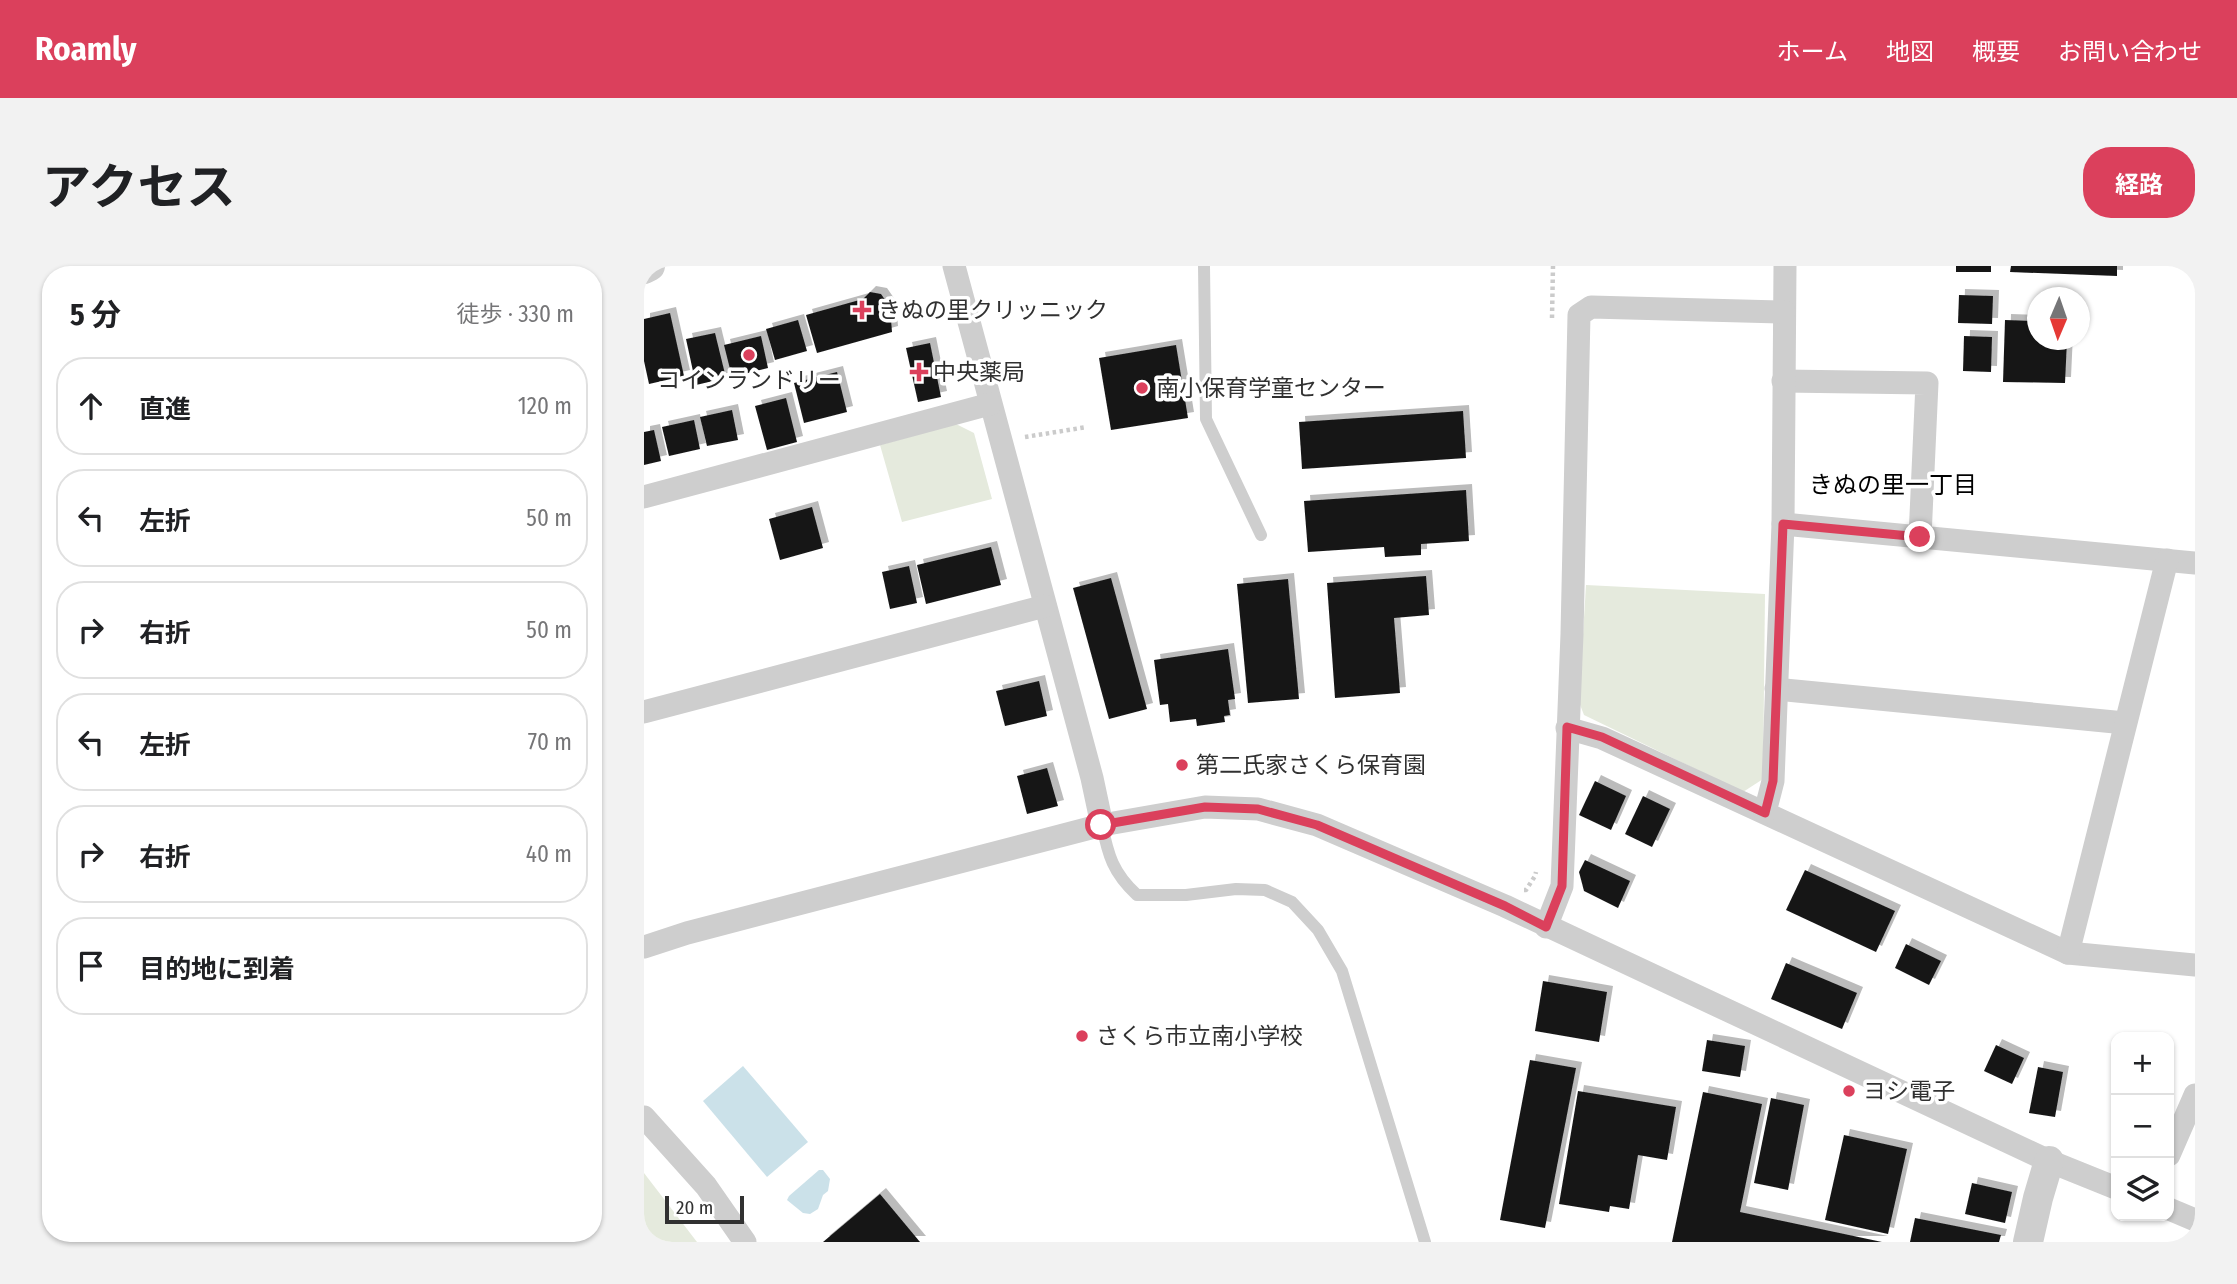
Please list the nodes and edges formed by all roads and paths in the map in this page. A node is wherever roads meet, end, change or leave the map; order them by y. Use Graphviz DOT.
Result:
graph roads {
  1 [pos="650,266"];
  2 [pos="954,266"];
  3 [pos="1204,266"];
  4 [pos="1553,266"];
  5 [pos="1785,266"];
  6 [pos="644,269"];
  7 [pos="1784,312"];
  8 [pos="1552,321"];
  9 [pos="1783,381"];
  10 [pos="990,404"];
  11 [pos="1087,427"];
  12 [pos="1016,438"];
  13 [pos="644,497"];
  14 [pos="1783,524"];
  15 [pos="1261,535"];
  16 [pos="1920,537"];
  17 [pos="2167,560"];
  18 [pos="2195,563"];
  19 [pos="1045,606"];
  20 [pos="1776,689"];
  21 [pos="644,712"];
  22 [pos="2124,723"];
  23 [pos="1567,727"];
  24 [pos="1765,813"];
  25 [pos="1101,825"];
  26 [pos="1536,863"];
  27 [pos="1535,876"];
  28 [pos="1546,927"];
  29 [pos="644,947"];
  30 [pos="2068,953"];
  31 [pos="2195,965"];
  32 [pos="2195,1095"];
  33 [pos="644,1117"];
  34 [pos="2174,1143"];
  35 [pos="2049,1161"];
  36 [pos="2111,1186"];
  37 [pos="2174,1211"];
  38 [pos="2195,1220"];
  39 [pos="745,1242"];
  40 [pos="1425,1242"];
  41 [pos="2028,1242"];
  1 -- 6 [label="street"];
  2 -- 10 [label="street"];
  3 -- 15 [label="lane"];
  4 -- 8 [label="path"];
  5 -- 7 [label="street"];
  7 -- 9 [label="street"];
  7 -- 23 [label="street"];
  9 -- 14 [label="street"];
  9 -- 16 [label="street"];
  10 -- 13 [label="street"];
  10 -- 19 [label="street"];
  11 -- 12 [label="path"];
  14 -- 16 [label="street"];
  14 -- 20 [label="street"];
  16 -- 17 [label="street"];
  17 -- 18 [label="street"];
  17 -- 22 [label="street"];
  19 -- 21 [label="street"];
  19 -- 25 [label="street"];
  20 -- 22 [label="street"];
  20 -- 24 [label="street"];
  22 -- 30 [label="street"];
  23 -- 24 [label="street"];
  23 -- 28 [label="street"];
  24 -- 30 [label="street"];
  25 -- 28 [label="street"];
  25 -- 29 [label="street"];
  25 -- 40 [label="lane"];
  26 -- 27 [label="path"];
  28 -- 35 [label="street"];
  30 -- 31 [label="street"];
  32 -- 34 [label="street"];
  33 -- 39 [label="street"];
  35 -- 36 [label="street"];
  35 -- 41 [label="street"];
  37 -- 38 [label="street"];
}
